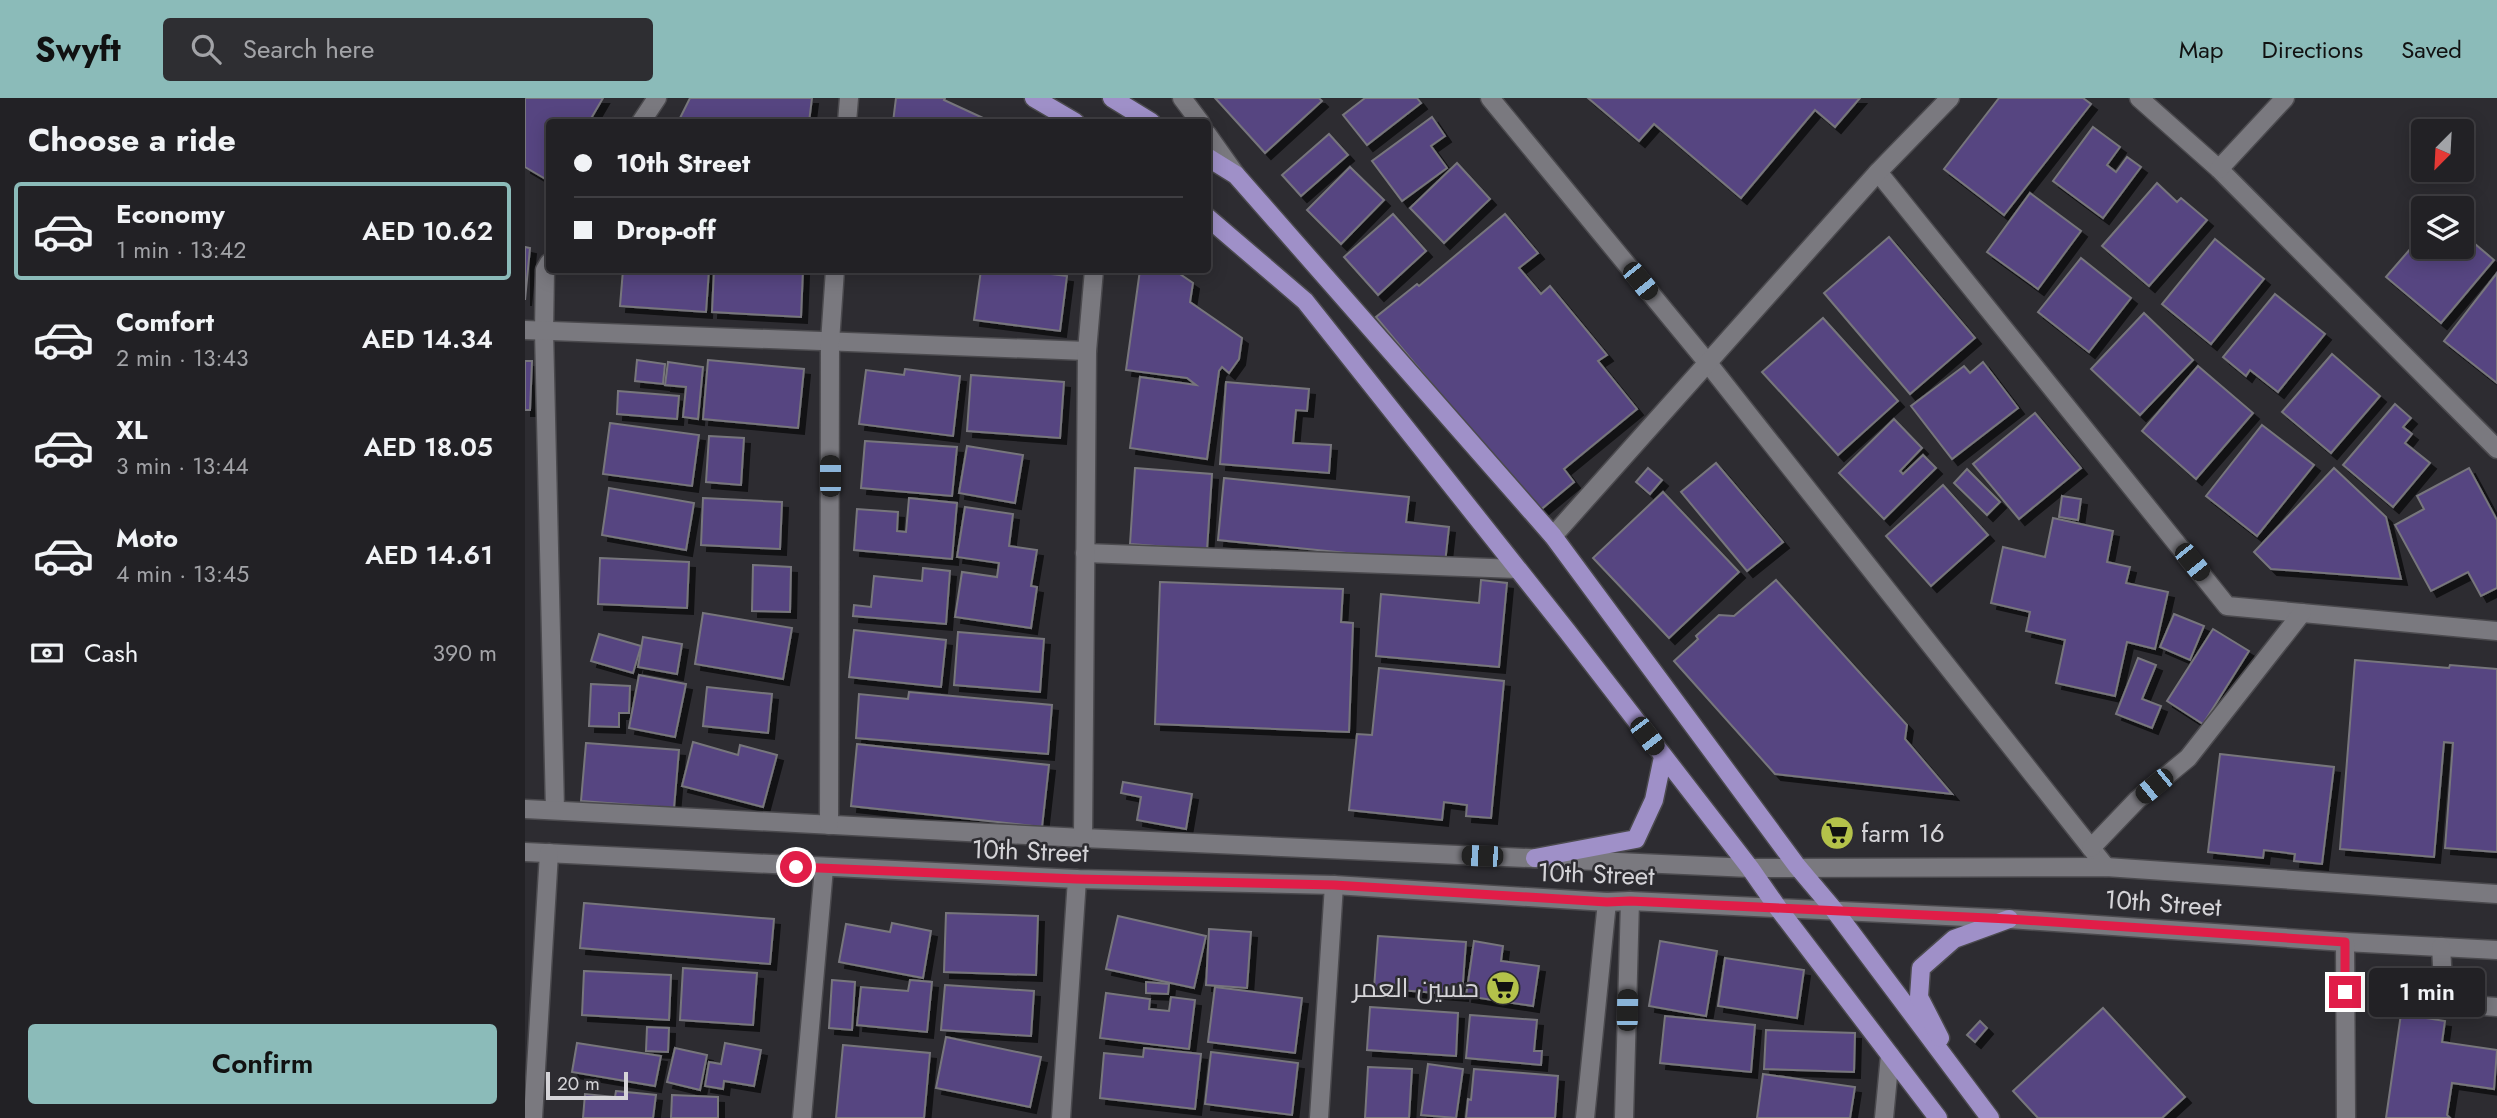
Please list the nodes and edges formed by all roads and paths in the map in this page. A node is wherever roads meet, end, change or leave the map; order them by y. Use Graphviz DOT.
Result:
graph roads {
  1 [pos="657,98"];
  2 [pos="849,98"];
  3 [pos="1034,98"];
  4 [pos="1112,98"];
  5 [pos="1182,98"];
  6 [pos="1490,98"];
  7 [pos="1950,98"];
  8 [pos="2139,98"];
  9 [pos="2285,98"];
  10 [pos="643,119"];
  11 [pos="847,119"];
  12 [pos="1070,119"];
  13 [pos="1146,119"];
  14 [pos="1198,119"];
  15 [pos="1211,139"];
  16 [pos="1211,159"];
  17 [pos="2219,169"];
  18 [pos="1878,172"];
  19 [pos="1237,175"];
  20 [pos="1211,220"];
  21 [pos="546,268"];
  22 [pos="835,273"];
  23 [pos="1094,273"];
  24 [pos="525,330"];
  25 [pos="544,331"];
  26 [pos="830,342"];
  27 [pos="1087,351"];
  28 [pos="1707,362"];
  29 [pos="2497,449"];
  30 [pos="1553,536"];
  31 [pos="1085,553"];
  32 [pos="1517,569"];
  33 [pos="2302,613"];
  34 [pos="2497,631"];
  35 [pos="1663,757"];
  36 [pos="525,809"];
  37 [pos="555,810"];
  38 [pos="829,825"];
  39 [pos="1083,838"];
  40 [pos="2091,848"];
  41 [pos="525,852"];
  42 [pos="549,853"];
  43 [pos="1535,858"];
  44 [pos="1797,866"];
  45 [pos="2106,867"];
  46 [pos="824,868"];
  47 [pos="1750,868"];
  48 [pos="1077,879"];
  49 [pos="1334,885"];
  50 [pos="2497,894"];
  51 [pos="1630,901"];
  52 [pos="1607,902"];
  53 [pos="1778,908"];
  54 [pos="1835,911"];
  55 [pos="2009,919"];
  56 [pos="2345,942"];
  57 [pos="2441,947"];
  58 [pos="2497,950"];
  59 [pos="2497,1007"];
  60 [pos="1890,1055"];
  61 [pos="1964,1084"];
  62 [pos="533,1118"];
  63 [pos="802,1118"];
  64 [pos="1061,1118"];
  65 [pos="1319,1118"];
  66 [pos="1585,1118"];
  67 [pos="1624,1118"];
  68 [pos="1884,1118"];
  69 [pos="1938,1118"];
  70 [pos="1990,1118"];
  71 [pos="2346,1118"];
  1 -- 10 [label="street"];
  2 -- 11 [label="street"];
  3 -- 12 [label="main road"];
  4 -- 13 [label="main road"];
  5 -- 14 [label="street"];
  6 -- 28 [label="street"];
  7 -- 18 [label="street"];
  8 -- 17 [label="street"];
  9 -- 17 [label="street"];
  15 -- 19 [label="street"];
  16 -- 19 [label="main road"];
  17 -- 29 [label="street"];
  18 -- 28 [label="street"];
  18 -- 33 [label="street"];
  19 -- 30 [label="main road"];
  20 -- 32 [label="main road"];
  21 -- 25 [label="street"];
  22 -- 26 [label="street"];
  23 -- 27 [label="street"];
  24 -- 25 [label="street"];
  25 -- 26 [label="street"];
  25 -- 37 [label="street"];
  26 -- 27 [label="street"];
  26 -- 38 [label="street"];
  27 -- 31 [label="street"];
  28 -- 30 [label="street"];
  28 -- 40 [label="street"];
  30 -- 44 [label="main road"];
  31 -- 32 [label="street"];
  31 -- 39 [label="street"];
  32 -- 35 [label="main road"];
  33 -- 34 [label="street"];
  33 -- 40 [label="street"];
  35 -- 43 [label="main road"];
  35 -- 47 [label="main road"];
  36 -- 37 [label="street, 10th Street"];
  37 -- 38 [label="street, 10th Street"];
  38 -- 39 [label="street, 10th Street"];
  39 -- 43 [label="street, 10th Street"];
  40 -- 45 [label="street"];
  41 -- 42 [label="street, 10th Street"];
  42 -- 46 [label="street, 10th Street"];
  42 -- 62 [label="street"];
  43 -- 47 [label="street, 10th Street"];
  44 -- 45 [label="street, 10th Street"];
  44 -- 47 [label="street, 10th Street"];
  44 -- 54 [label="main road"];
  45 -- 50 [label="street, 10th Street"];
  46 -- 48 [label="street, 10th Street"];
  46 -- 63 [label="street"];
  47 -- 53 [label="main road"];
  48 -- 49 [label="street, 10th Street"];
  48 -- 64 [label="street"];
  49 -- 52 [label="street, 10th Street"];
  49 -- 65 [label="street"];
  51 -- 52 [label="street, 10th Street"];
  51 -- 53 [label="street, 10th Street"];
  51 -- 67 [label="street"];
  52 -- 66 [label="street"];
  53 -- 54 [label="street, 10th Street"];
  53 -- 60 [label="main road"];
  54 -- 55 [label="street, 10th Street"];
  54 -- 61 [label="main road"];
  55 -- 56 [label="street, 10th Street"];
  55 -- 61 [label="main road"];
  56 -- 57 [label="street, 10th Street"];
  56 -- 71 [label="street"];
  57 -- 58 [label="street, 10th Street"];
  57 -- 59 [label="street"];
  60 -- 68 [label="street"];
  60 -- 69 [label="main road"];
  61 -- 70 [label="main road"];
}
